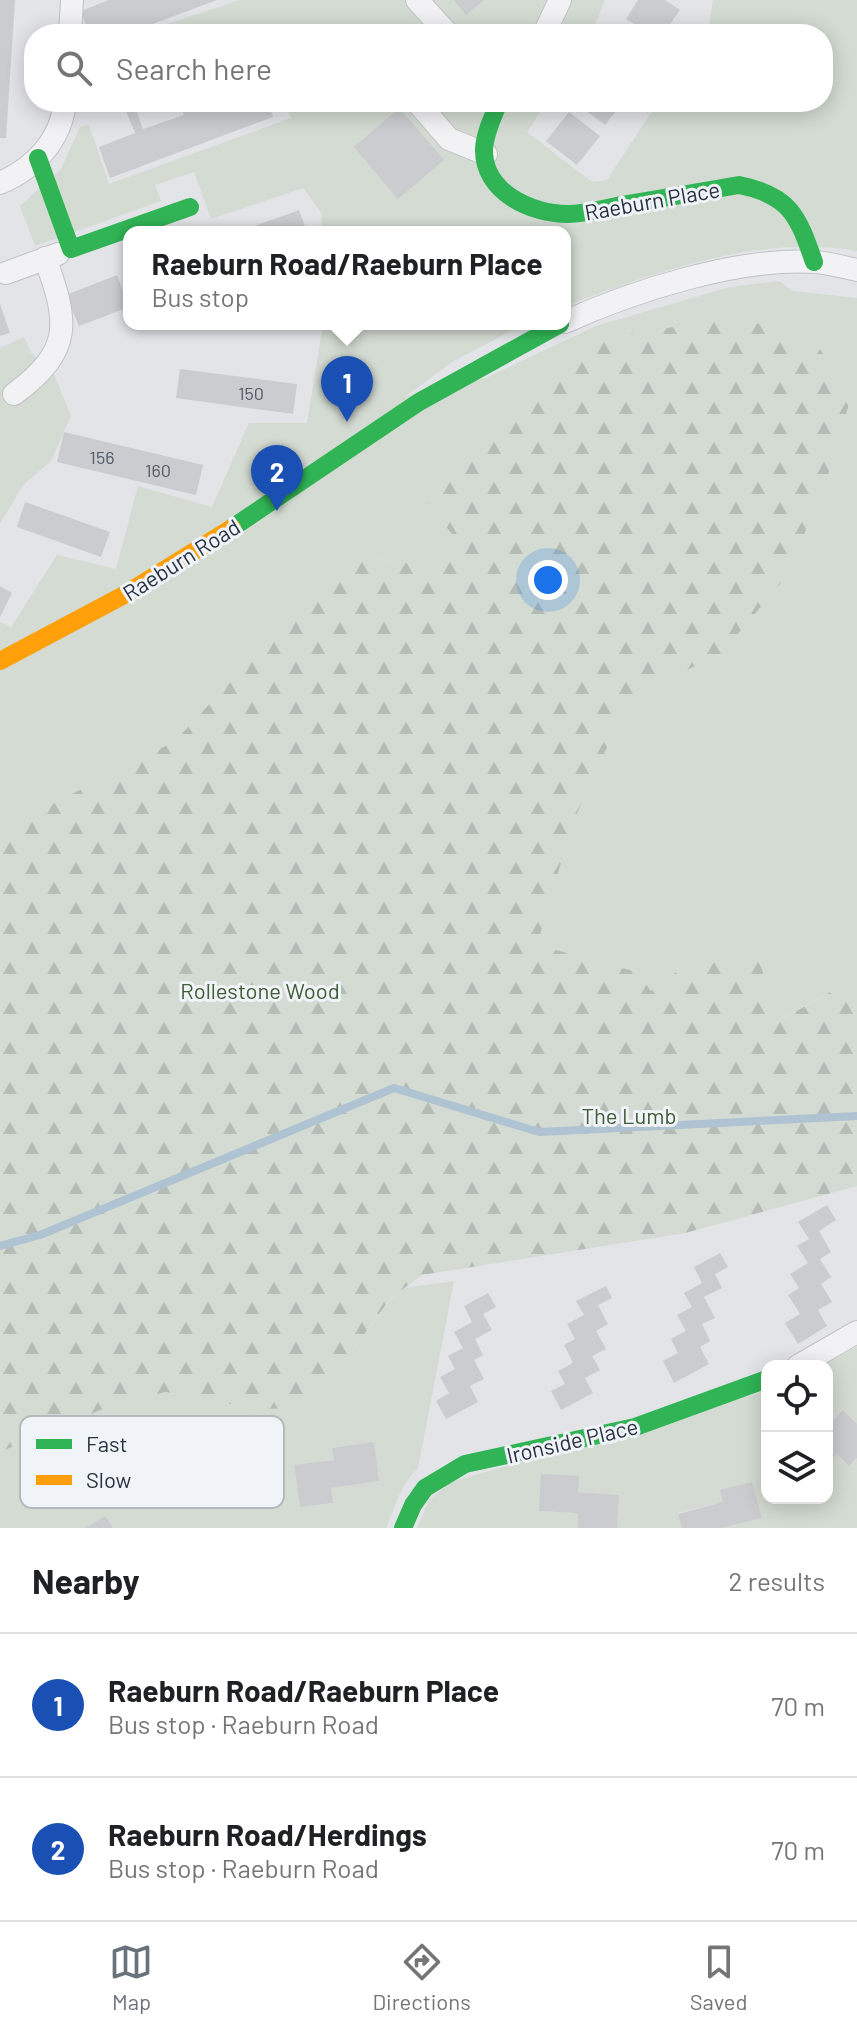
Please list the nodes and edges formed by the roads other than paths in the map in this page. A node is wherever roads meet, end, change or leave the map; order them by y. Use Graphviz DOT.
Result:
graph roads {
  1 [pos="72,0"];
  2 [pos="417,0"];
  3 [pos="560,0"];
  4 [pos="71,24"];
  5 [pos="439,24"];
  6 [pos="549,24"];
  7 [pos="64,112"];
  8 [pos="426,112"];
  9 [pos="495,112"];
  10 [pos="486,154"];
  11 [pos="38,158"];
  12 [pos="0,183"];
  13 [pos="190,207"];
  14 [pos="136,226"];
  15 [pos="123,231"];
  16 [pos="71,249"];
  17 [pos="45,258"];
  18 [pos="814,262"];
  19 [pos="857,270"];
  20 [pos="6,273"];
  21 [pos="571,319"];
  22 [pos="547,330"];
  23 [pos="14,394"];
  24 [pos="0,661"];
  25 [pos="857,1332"];
  26 [pos="808,1360"];
  27 [pos="761,1381"];
  28 [pos="403,1528"];
  1 -- 4 [label="street"];
  2 -- 5 [label="street"];
  3 -- 6 [label="street"];
  7 -- 11 [label="street"];
  8 -- 10 [label="street"];
  9 -- 10 [label="street"];
  10 -- 18 [label="street, Raeburn Place"];
  11 -- 12 [label="street"];
  11 -- 16 [label="street"];
  13 -- 14 [label="street"];
  15 -- 16 [label="street"];
  16 -- 17 [label="street"];
  17 -- 20 [label="street"];
  17 -- 23 [label="street"];
  18 -- 19 [label="street, Raeburn Road"];
  18 -- 21 [label="street, Raeburn Road"];
  22 -- 24 [label="street, Raeburn Road"];
  25 -- 26 [label="street"];
  27 -- 28 [label="street, Ironside Place"];
}
